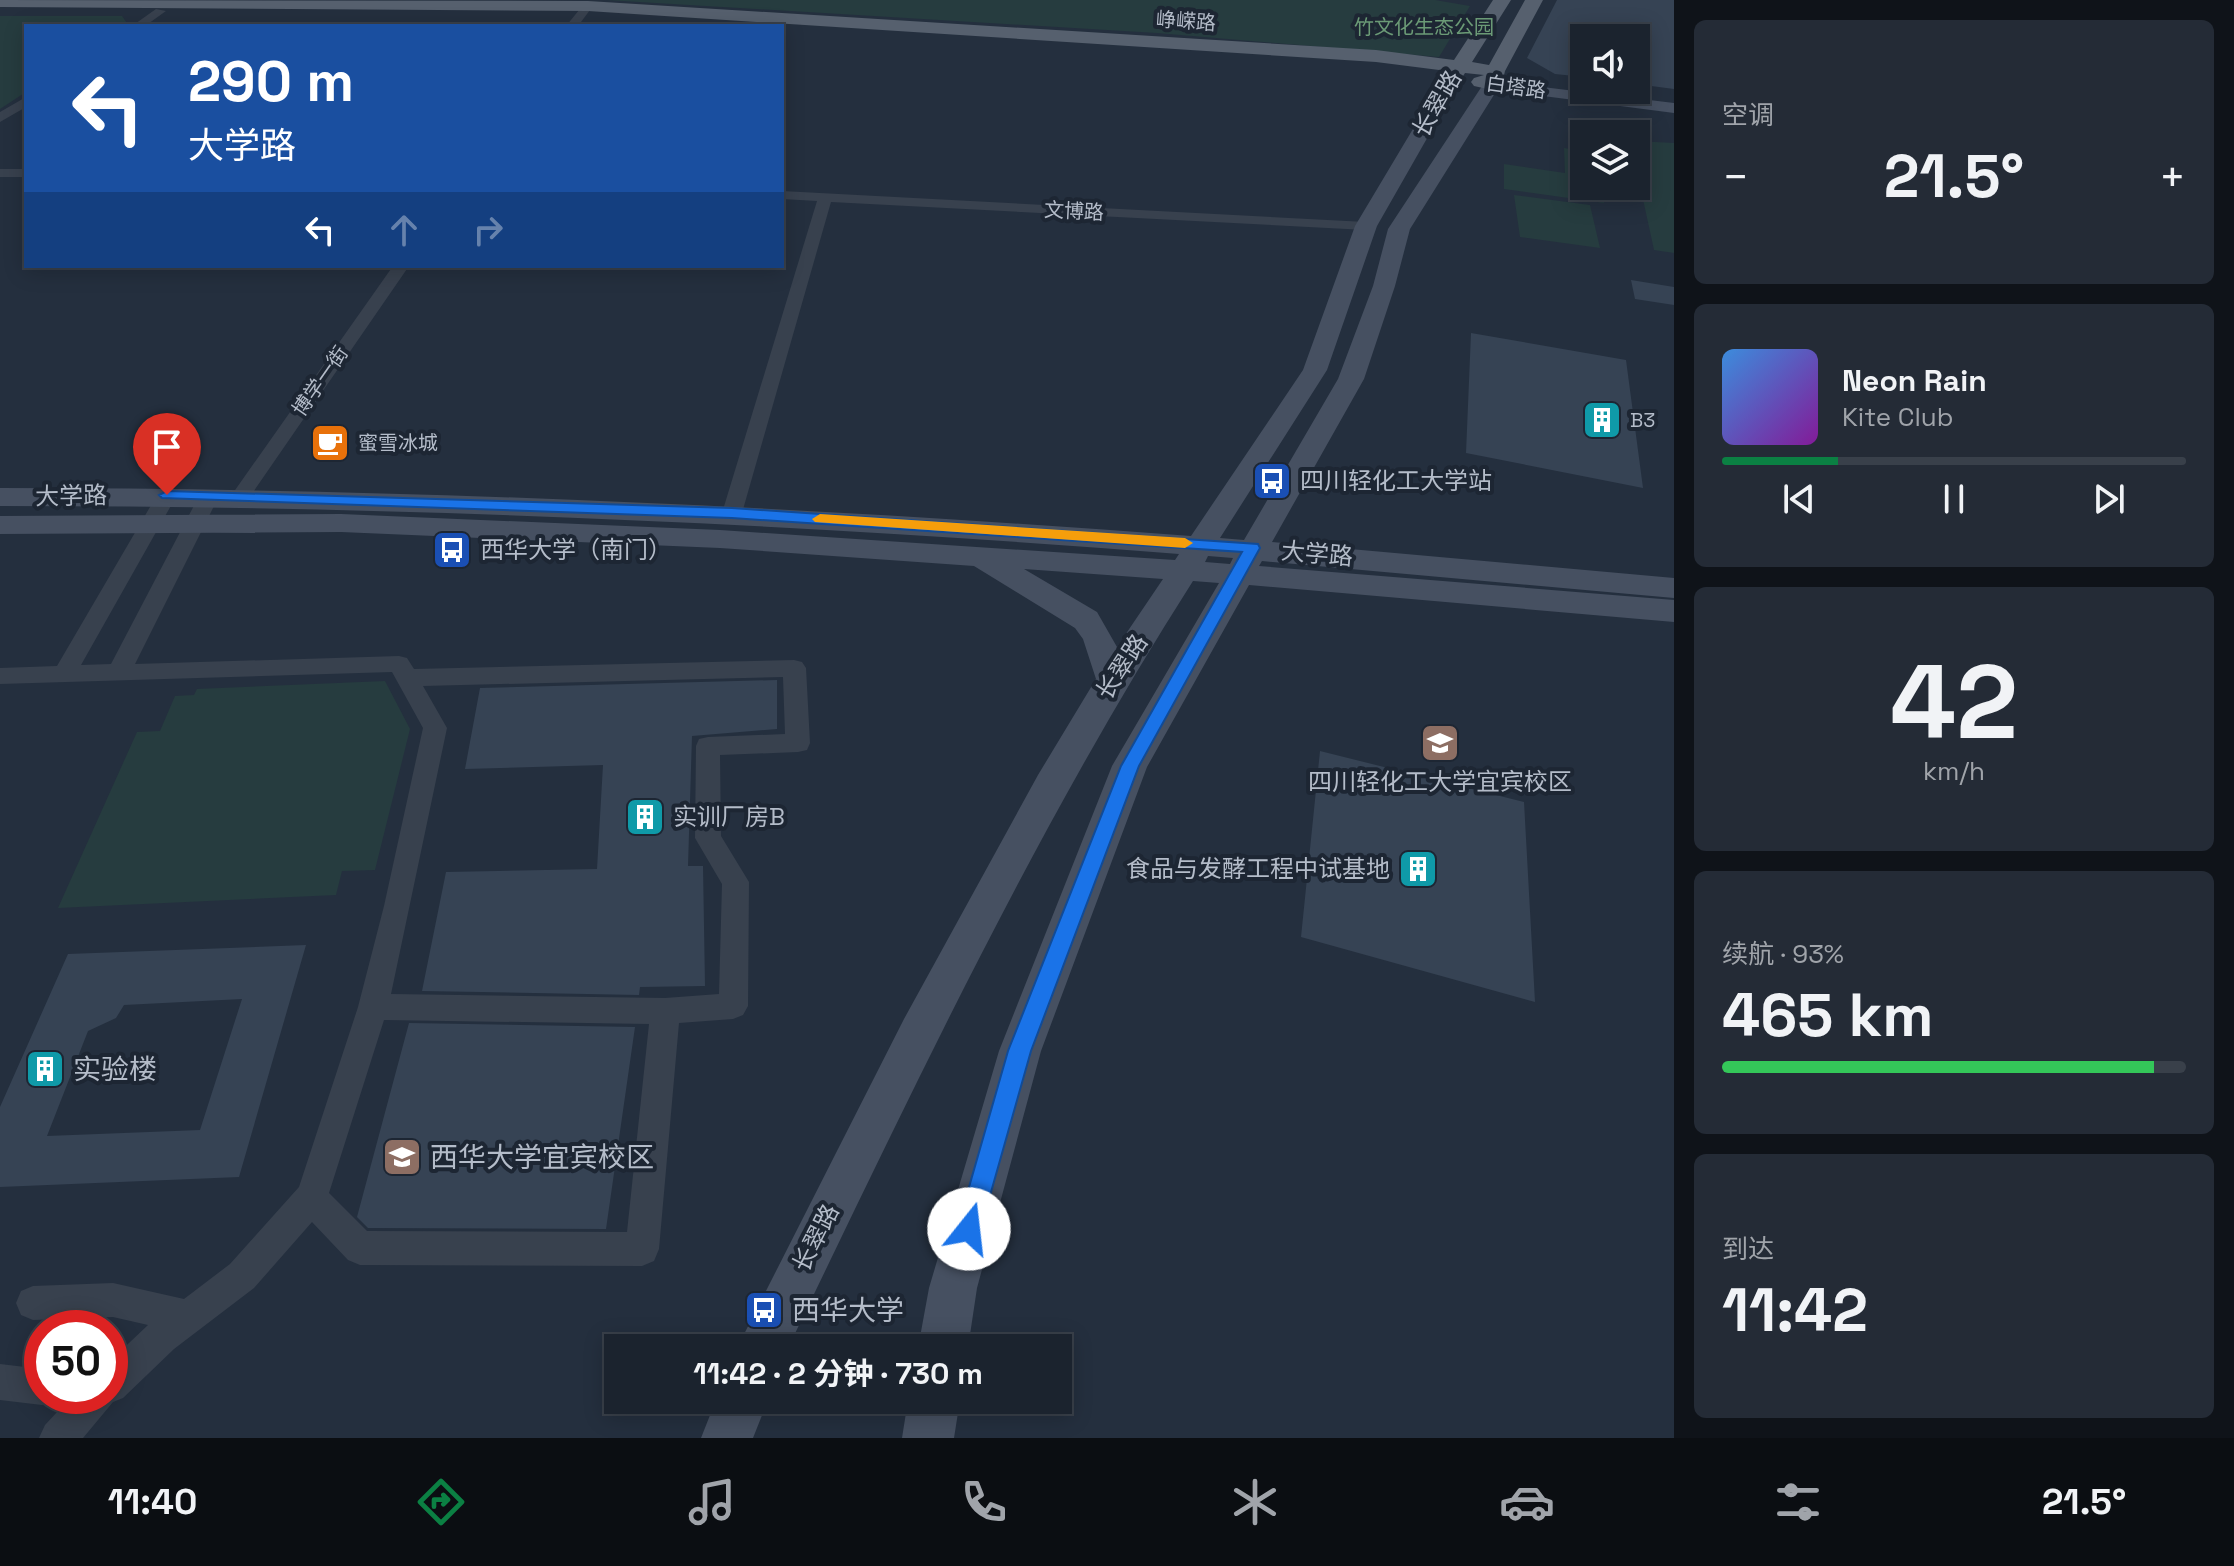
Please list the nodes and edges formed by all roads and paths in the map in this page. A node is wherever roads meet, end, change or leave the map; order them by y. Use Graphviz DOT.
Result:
graph roads {
  1 [pos="1502,0"];
  2 [pos="1534,0"];
  3 [pos="0,2"];
  4 [pos="0,11"];
  5 [pos="160,11"];
  6 [pos="579,16"];
  7 [pos="141,24"];
  8 [pos="720,24"];
  9 [pos="738,24"];
  10 [pos="784,26"];
  11 [pos="784,28"];
  12 [pos="1455,72"];
  13 [pos="1494,78"];
  14 [pos="1570,83"];
  15 [pos="1650,93"];
  16 [pos="1674,96"];
  17 [pos="24,102"];
  18 [pos="1674,108"];
  19 [pos="0,118"];
  20 [pos="0,173"];
  21 [pos="24,173"];
  22 [pos="784,195"];
  23 [pos="825,197"];
  24 [pos="1366,226"];
  25 [pos="400,268"];
  26 [pos="167,495"];
  27 [pos="209,496"];
  28 [pos="0,497"];
  29 [pos="240,497"];
  30 [pos="732,513"];
  31 [pos="149,523"];
  32 [pos="193,523"];
  33 [pos="0,525"];
  34 [pos="978,555"];
  35 [pos="1194,557"];
  36 [pos="1245,561"];
  37 [pos="1674,588"];
  38 [pos="1674,611"];
  39 [pos="119,672"];
  40 [pos="65,673"];
  41 [pos="0,676"];
  42 [pos="406,678"];
  43 [pos="1113,679"];
  44 [pos="373,1007"];
  45 [pos="665,1011"];
  46 [pos="311,1198"];
  47 [pos="33,1303"];
  48 [pos="188,1317"];
  49 [pos="769,1334"];
  50 [pos="945,1334"];
  51 [pos="128,1367"];
  52 [pos="0,1382"];
  53 [pos="24,1385"];
  54 [pos="78,1414"];
  55 [pos="736,1414"];
  56 [pos="932,1414"];
  57 [pos="58,1438"];
  58 [pos="727,1438"];
  59 [pos="928,1438"];
  1 -- 12 [label="main road, 长翠路"];
  2 -- 13 [label="main road, 长翠路"];
  3 -- 6 [label="main road, 峥嵘路"];
  4 -- 5 [label="main road, 峥嵘路"];
  5 -- 6 [label="main road, 峥嵘路"];
  5 -- 7 [label="street"];
  6 -- 8 [label="main road, 峥嵘路"];
  6 -- 9 [label="main road, 峥嵘路"];
  10 -- 12 [label="main road, 峥嵘路"];
  11 -- 12 [label="main road, 峥嵘路"];
  12 -- 13 [label="main road, 白塔路"];
  12 -- 24 [label="main road, 长翠路"];
  13 -- 14 [label="main road, 白塔路"];
  13 -- 18 [label="main road, 白塔路"];
  13 -- 36 [label="main road, 长翠路"];
  15 -- 16 [label="main road"];
  17 -- 19 [label="street"];
  20 -- 21 [label="street"];
  22 -- 23 [label="street, 文博路"];
  23 -- 24 [label="street, 文博路"];
  23 -- 30 [label="street"];
  24 -- 35 [label="main road, 长翠路"];
  25 -- 29 [label="street, 博学一街"];
  26 -- 27 [label="main road, 大学路"];
  26 -- 28 [label="main road, 大学路"];
  26 -- 31 [label="street"];
  27 -- 29 [label="main road, 大学路"];
  27 -- 32 [label="street"];
  29 -- 30 [label="main road, 大学路"];
  30 -- 35 [label="main road, 大学路"];
  31 -- 32 [label="main road, 大学路"];
  31 -- 33 [label="main road, 大学路"];
  31 -- 40 [label="street"];
  32 -- 34 [label="main road, 大学路"];
  32 -- 39 [label="street"];
  34 -- 35 [label="main road, 大学路"];
  34 -- 43 [label="main road"];
  35 -- 36 [label="main road, 大学路"];
  35 -- 43 [label="main road, 长翠路"];
  36 -- 37 [label="main road, 大学路"];
  36 -- 38 [label="main road, 大学路"];
  36 -- 50 [label="main road, 长翠路"];
  39 -- 40 [label="street"];
  39 -- 42 [label="street"];
  40 -- 41 [label="street"];
  42 -- 44 [label="street"];
  42 -- 45 [label="street"];
  43 -- 49 [label="main road, 长翠路"];
  44 -- 45 [label="street"];
  44 -- 46 [label="street"];
  45 -- 46 [label="street"];
  46 -- 48 [label="street"];
  47 -- 48 [label="street"];
  48 -- 51 [label="street"];
  52 -- 53 [label="street"];
  54 -- 57 [label="street"];
  55 -- 58 [label="main road"];
  56 -- 59 [label="main road"];
}
